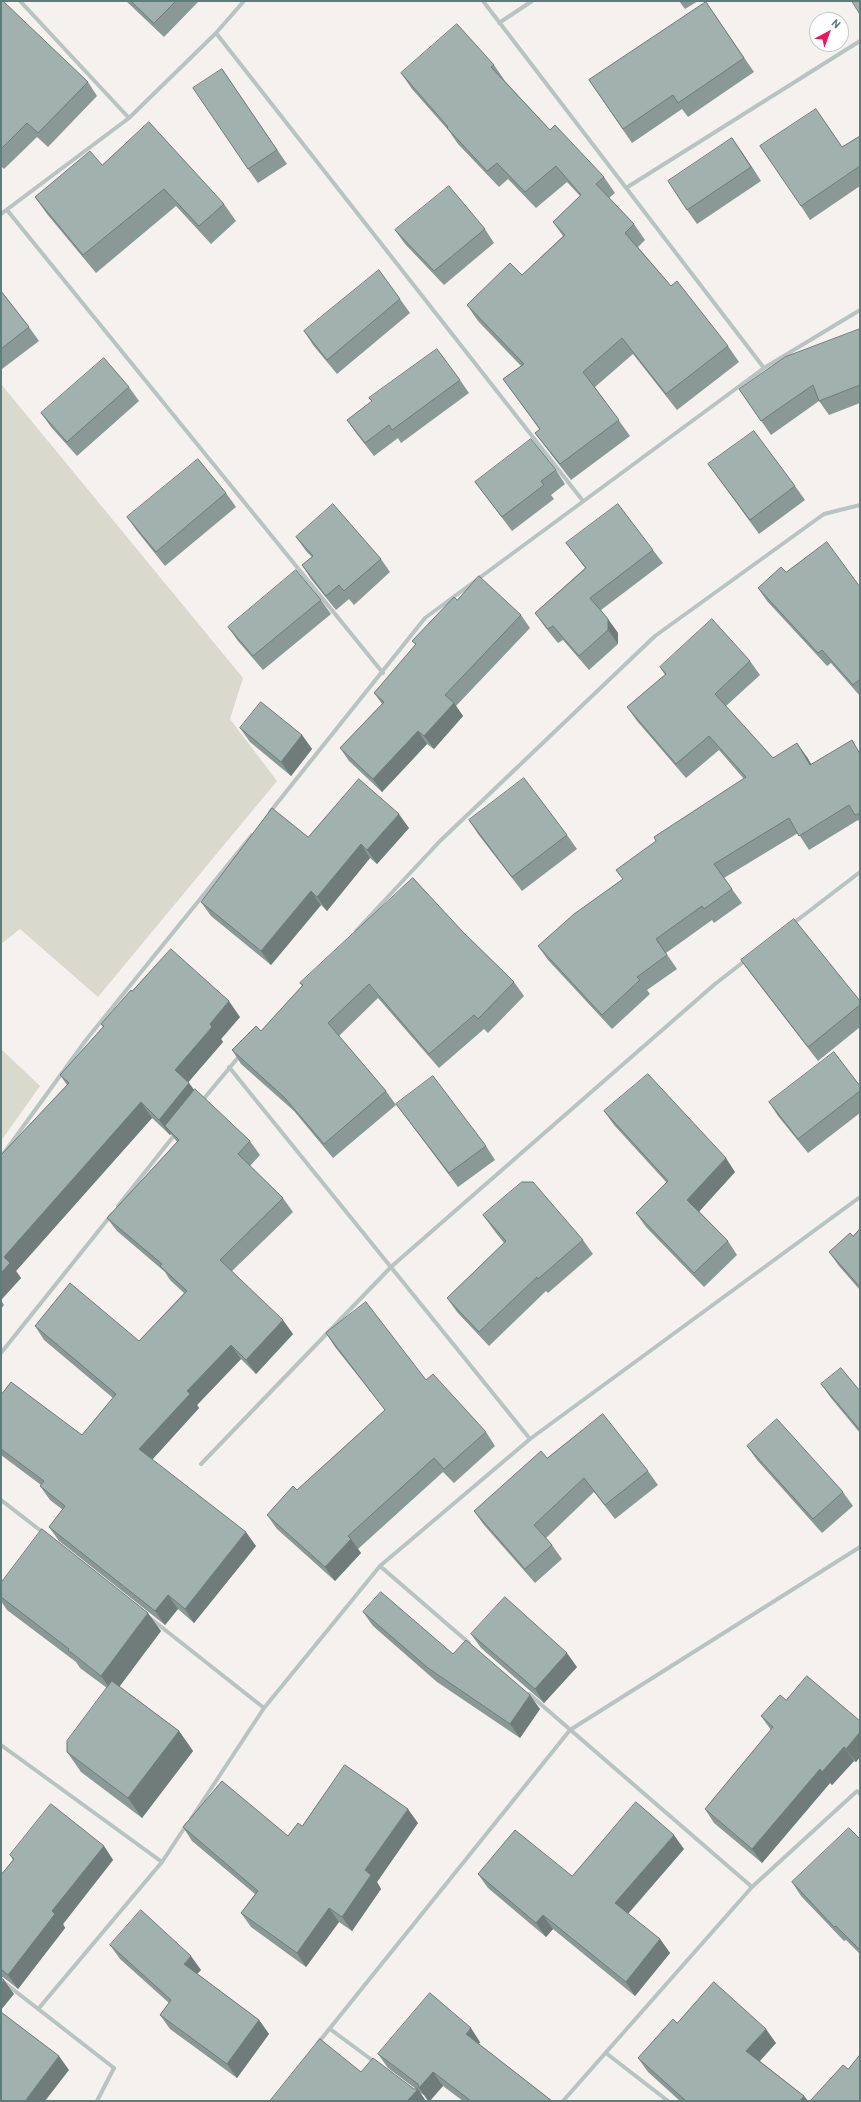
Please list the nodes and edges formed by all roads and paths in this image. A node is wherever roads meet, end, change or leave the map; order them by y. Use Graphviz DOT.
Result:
graph roads {
  1 [pos="20,1"];
  2 [pos="244,1"];
  3 [pos="483,1"];
  4 [pos="532,1"];
  5 [pos="499,22"];
  6 [pos="216,33"];
  7 [pos="860,41"];
  8 [pos="129,118"];
  9 [pos="626,188"];
  10 [pos="6,210"];
  11 [pos="1,214"];
  12 [pos="860,310"];
  13 [pos="764,368"];
  14 [pos="583,501"];
  15 [pos="860,505"];
  16 [pos="383,673"];
  17 [pos="269,814"];
  18 [pos="254,832"];
  19 [pos="860,872"];
  20 [pos="784,930"];
  21 [pos="354,934"];
  22 [pos="753,955"];
  23 [pos="246,1050"];
  24 [pos="229,1067"];
  25 [pos="200,1104"];
  26 [pos="180,1129"];
  27 [pos="1,1157"];
  28 [pos="860,1197"];
  29 [pos="392,1266"];
  30 [pos="1,1353"];
  31 [pos="530,1438"];
  32 [pos="201,1464"];
  33 [pos="1,1500"];
  34 [pos="51,1539"];
  35 [pos="860,1547"];
  36 [pos="380,1566"];
  37 [pos="145,1614"];
  38 [pos="475,1648"];
  39 [pos="523,1689"];
  40 [pos="264,1708"];
  41 [pos="570,1730"];
  42 [pos="1,1746"];
  43 [pos="860,1794"];
  44 [pos="162,1862"];
  45 [pos="752,1887"];
  46 [pos="1,1980"];
  47 [pos="39,2008"];
  48 [pos="330,2029"];
  49 [pos="315,2047"];
  50 [pos="606,2053"];
  51 [pos="378,2065"];
  52 [pos="98,2101"];
  53 [pos="564,2101"];
  54 [pos="668,2101"];
  1 -- 8 [label="street"];
  2 -- 6 [label="street"];
  3 -- 5 [label="street"];
  4 -- 5 [label="street"];
  5 -- 9 [label="street"];
  6 -- 8 [label="street"];
  6 -- 14 [label="street"];
  7 -- 9 [label="street"];
  8 -- 10 [label="street"];
  9 -- 13 [label="street"];
  10 -- 11 [label="street"];
  10 -- 16 [label="street"];
  12 -- 13 [label="street"];
  13 -- 14 [label="street"];
  14 -- 16 [label="street"];
  15 -- 21 [label="street"];
  16 -- 17 [label="street"];
  18 -- 27 [label="street"];
  19 -- 20 [label="street"];
  22 -- 29 [label="street"];
  23 -- 24 [label="street"];
  24 -- 25 [label="street"];
  24 -- 29 [label="street"];
  26 -- 30 [label="street"];
  28 -- 31 [label="street"];
  29 -- 31 [label="street"];
  29 -- 32 [label="street"];
  31 -- 36 [label="street"];
  33 -- 34 [label="street"];
  35 -- 41 [label="street"];
  36 -- 38 [label="street"];
  36 -- 40 [label="street"];
  37 -- 40 [label="street"];
  39 -- 41 [label="street"];
  40 -- 44 [label="street"];
  41 -- 45 [label="street"];
  41 -- 48 [label="street"];
  42 -- 44 [label="street"];
  43 -- 45 [label="street"];
  44 -- 47 [label="street"];
  45 -- 50 [label="street"];
  46 -- 47 [label="street"];
  47 -- 52 [label="street"];
  48 -- 49 [label="street"];
  48 -- 51 [label="street"];
  50 -- 53 [label="street"];
  50 -- 54 [label="street"];
}
